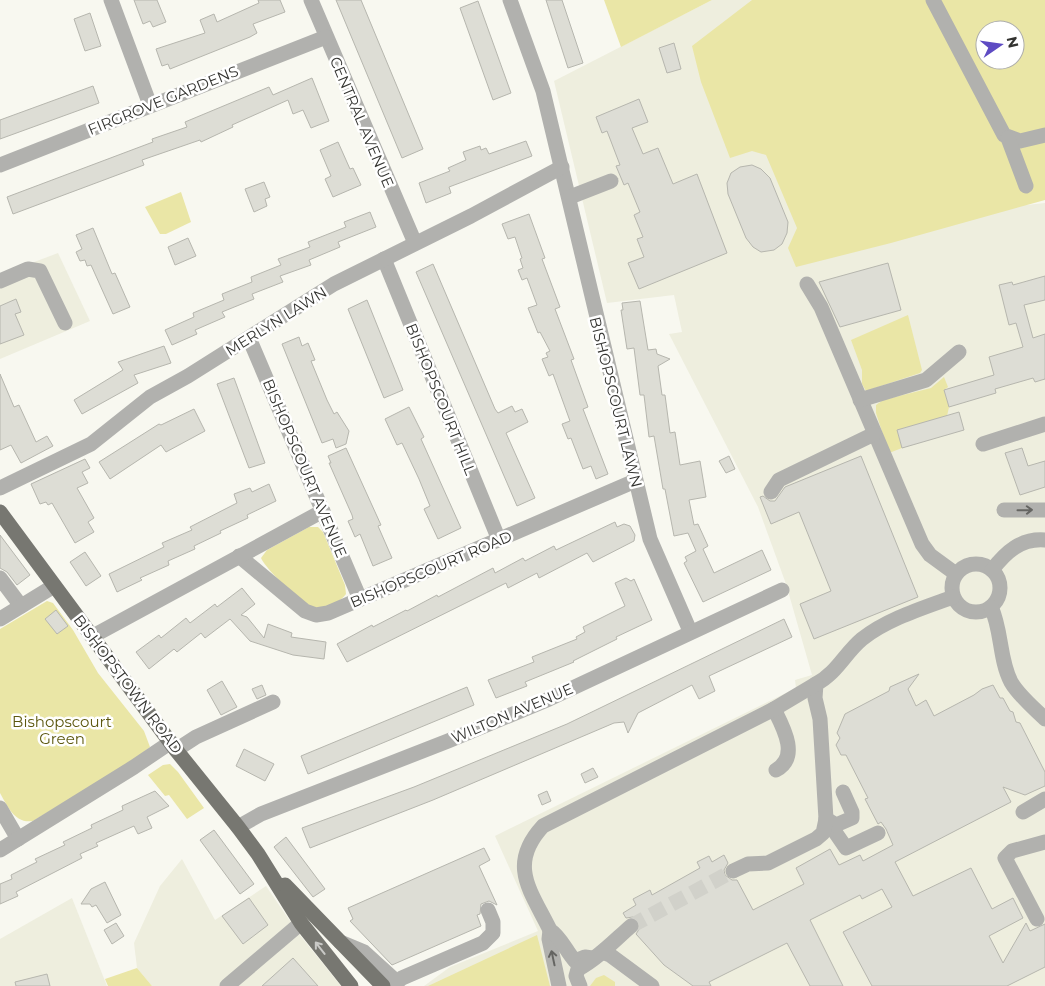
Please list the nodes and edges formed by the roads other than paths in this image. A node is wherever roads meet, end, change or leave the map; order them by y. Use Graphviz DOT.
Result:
graph roads {
  1 [pos="110,0"];
  2 [pos="311,0"];
  3 [pos="510,0"];
  4 [pos="933,0"];
  5 [pos="326,37"];
  6 [pos="150,105"];
  7 [pos="1045,135"];
  8 [pos="1008,138"];
  9 [pos="0,165"];
  10 [pos="562,167"];
  11 [pos="611,181"];
  12 [pos="1026,186"];
  13 [pos="570,197"];
  14 [pos="415,243"];
  15 [pos="384,259"];
  16 [pos="0,281"];
  17 [pos="807,284"];
  18 [pos="65,322"];
  19 [pos="249,338"];
  20 [pos="959,352"];
  21 [pos="860,400"];
  22 [pos="1045,424"];
  23 [pos="874,434"];
  24 [pos="983,444"];
  25 [pos="635,481"];
  26 [pos="0,488"];
  27 [pos="771,492"];
  28 [pos="1004,510"];
  29 [pos="1045,510"];
  30 [pos="323,511"];
  31 [pos="0,512"];
  32 [pos="499,540"];
  33 [pos="1045,540"];
  34 [pos="239,556"];
  35 [pos="992,570"];
  36 [pos="956,574"];
  37 [pos="0,578"];
  38 [pos="54,586"];
  39 [pos="782,590"];
  40 [pos="953,597"];
  41 [pos="360,599"];
  42 [pos="21,606"];
  43 [pos="991,607"];
  44 [pos="0,619"];
  45 [pos="690,631"];
  46 [pos="93,636"];
  47 [pos="816,684"];
  48 [pos="273,702"];
  49 [pos="774,709"];
  50 [pos="1045,719"];
  51 [pos="173,746"];
  52 [pos="776,770"];
  53 [pos="843,792"];
  54 [pos="1045,799"];
  55 [pos="0,808"];
  56 [pos="1023,812"];
  57 [pos="826,819"];
  58 [pos="238,827"];
  59 [pos="878,833"];
  60 [pos="18,839"];
  61 [pos="1045,842"];
  62 [pos="0,850"];
  63 [pos="258,854"];
  64 [pos="733,871"];
  65 [pos="488,910"];
  66 [pos="1036,919"];
  67 [pos="301,923"];
  68 [pos="631,926"];
  69 [pos="550,930"];
  70 [pos="597,955"];
  71 [pos="570,961"];
  72 [pos="391,985"];
  73 [pos="227,986"];
  74 [pos="351,986"];
  75 [pos="559,986"];
  76 [pos="566,986"];
  77 [pos="573,986"];
  78 [pos="580,986"];
  79 [pos="652,986"];
  1 -- 6 [label="street"];
  2 -- 5 [label="street, CENTRAL AVENUE"];
  3 -- 10 [label="street, BISHOPSCOURT LAWN"];
  4 -- 8 [label="street"];
  5 -- 6 [label="street, FIRGROVE GARDENS"];
  5 -- 14 [label="street, CENTRAL AVENUE"];
  6 -- 9 [label="street, FIRGROVE GARDENS"];
  7 -- 8 [label="street"];
  8 -- 12 [label="street"];
  10 -- 13 [label="street, BISHOPSCOURT LAWN"];
  10 -- 14 [label="street, MERLYN LAWN"];
  11 -- 13 [label="street"];
  13 -- 25 [label="street, BISHOPSCOURT LAWN"];
  14 -- 15 [label="street, MERLYN LAWN"];
  15 -- 19 [label="street, MERLYN LAWN"];
  15 -- 32 [label="street, BISHOPSCOURT HILL"];
  16 -- 18 [label="street"];
  17 -- 21 [label="street"];
  19 -- 26 [label="street, MERLYN LAWN"];
  19 -- 30 [label="street, BISHOPSCOURT AVENUE"];
  20 -- 21 [label="street"];
  21 -- 23 [label="street"];
  22 -- 24 [label="street"];
  23 -- 27 [label="street"];
  23 -- 36 [label="street"];
  25 -- 32 [label="street, BISHOPSCOURT ROAD"];
  25 -- 45 [label="street, BISHOPSCOURT LAWN"];
  28 -- 29 [label="street, one-way"];
  30 -- 34 [label="street"];
  30 -- 41 [label="street, BISHOPSCOURT AVENUE"];
  31 -- 38 [label="main road, BISHOPSTOWN ROAD"];
  32 -- 41 [label="street, BISHOPSCOURT ROAD"];
  33 -- 35 [label="street"];
  34 -- 41 [label="street, BISHOPSCOURT ROAD"];
  34 -- 46 [label="street"];
  35 -- 36 [label="street"];
  35 -- 43 [label="street"];
  36 -- 40 [label="street"];
  37 -- 42 [label="street"];
  38 -- 42 [label="street"];
  38 -- 46 [label="main road, BISHOPSTOWN ROAD"];
  39 -- 45 [label="street, WILTON AVENUE"];
  40 -- 43 [label="street"];
  40 -- 47 [label="street"];
  42 -- 44 [label="street"];
  43 -- 50 [label="street"];
  45 -- 58 [label="street, WILTON AVENUE"];
  46 -- 51 [label="main road, BISHOPSTOWN ROAD"];
  47 -- 49 [label="street"];
  47 -- 57 [label="street"];
  48 -- 51 [label="street"];
  49 -- 52 [label="street"];
  49 -- 69 [label="street"];
  51 -- 58 [label="main road, BISHOPSTOWN ROAD"];
  51 -- 60 [label="street"];
  53 -- 57 [label="street"];
  54 -- 56 [label="street"];
  55 -- 60 [label="street"];
  57 -- 59 [label="street"];
  57 -- 64 [label="street"];
  58 -- 63 [label="main road, BISHOPSTOWN ROAD"];
  60 -- 62 [label="street"];
  61 -- 66 [label="street"];
  63 -- 67 [label="main road, BISHOPSTOWN ROAD"];
  63 -- 72 [label="main road, BISHOPSTOWN ROAD"];
  65 -- 72 [label="street"];
  67 -- 73 [label="street"];
  74 -- 67 [label="main road, BISHOPSTOWN ROAD, one-way"];
  68 -- 70 [label="street"];
  69 -- 71 [label="street"];
  75 -- 69 [label="street, one-way"];
  70 -- 71 [label="street"];
  70 -- 78 [label="street"];
  70 -- 79 [label="street"];
  71 -- 76 [label="street"];
  71 -- 77 [label="street"];
}
